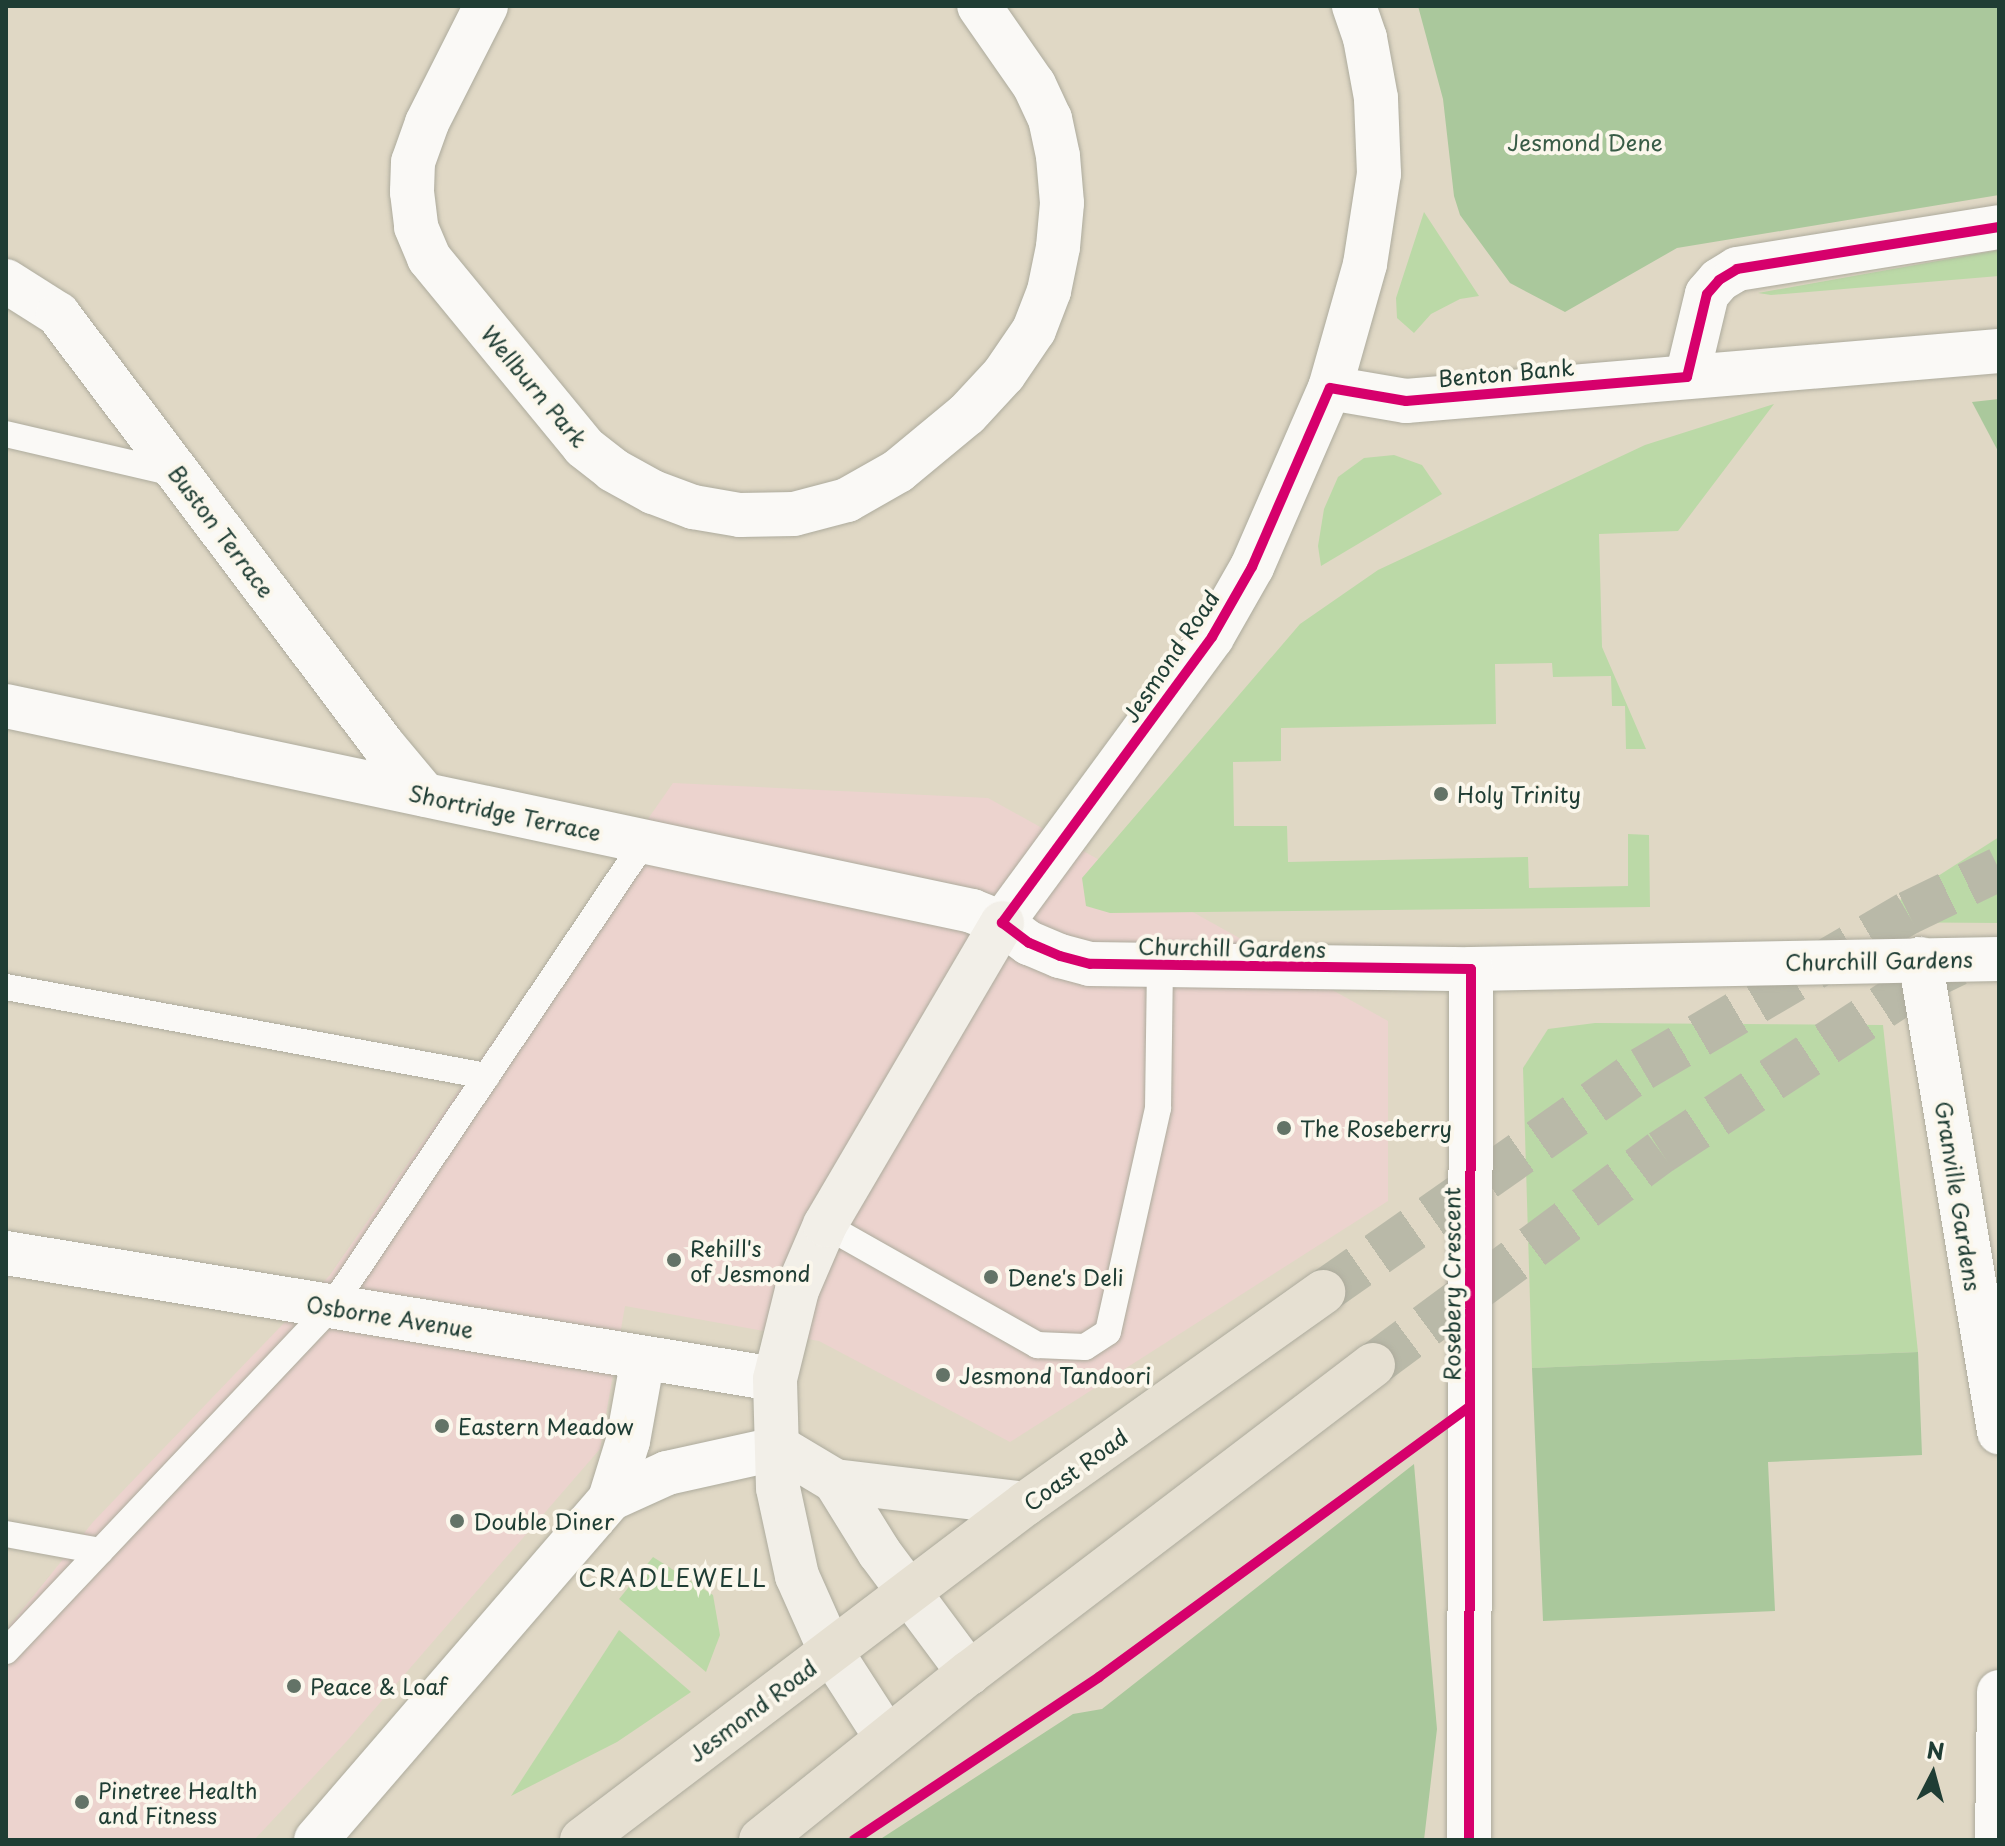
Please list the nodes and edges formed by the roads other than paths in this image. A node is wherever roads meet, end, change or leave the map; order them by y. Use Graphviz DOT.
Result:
graph roads {
  1 [pos="486,6"];
  2 [pos="979,6"];
  3 [pos="1354,6"];
  4 [pos="1999,227"];
  5 [pos="6,281"];
  6 [pos="1999,351"];
  7 [pos="1687,377"];
  8 [pos="1330,388"];
  9 [pos="6,434"];
  10 [pos="181,475"];
  11 [pos="6,706"];
  12 [pos="425,795"];
  13 [pos="644,842"];
  14 [pos="1002,923"];
  15 [pos="1920,959"];
  16 [pos="1999,959"];
  17 [pos="1160,967"];
  18 [pos="1471,969"];
  19 [pos="6,987"];
  20 [pos="487,1076"];
  21 [pos="825,1225"];
  22 [pos="6,1253"];
  23 [pos="1323,1292"];
  24 [pos="332,1306"];
  25 [pos="643,1358"];
  26 [pos="1373,1365"];
  27 [pos="775,1379"];
  28 [pos="1999,1432"];
  29 [pos="780,1448"];
  30 [pos="835,1481"];
  31 [pos="610,1499"];
  32 [pos="1025,1504"];
  33 [pos="6,1534"];
  34 [pos="100,1551"];
  35 [pos="909,1592"];
  36 [pos="830,1650"];
  37 [pos="6,1651"];
  38 [pos="969,1673"];
  39 [pos="1999,1692"];
  40 [pos="886,1737"];
  41 [pos="316,1840"];
  42 [pos="582,1840"];
  43 [pos="761,1840"];
  44 [pos="1469,1840"];
  45 [pos="1997,1840"];
  1 -- 2 [label="street, Wellburn Park"];
  3 -- 8 [label="street, Jesmond Road"];
  4 -- 7 [label="street"];
  5 -- 10 [label="street, Buston Terrace"];
  6 -- 7 [label="street, Benton Bank"];
  7 -- 8 [label="street, Benton Bank"];
  8 -- 14 [label="street, Jesmond Road"];
  9 -- 10 [label="lane"];
  10 -- 12 [label="street, Buston Terrace"];
  11 -- 12 [label="street, Shortridge Terrace"];
  12 -- 13 [label="street, Shortridge Terrace"];
  13 -- 14 [label="street, Shortridge Terrace"];
  13 -- 20 [label="lane"];
  14 -- 17 [label="street, Churchill Gardens"];
  14 -- 21 [label="street, Jesmond Road"];
  15 -- 16 [label="street, Churchill Gardens"];
  15 -- 18 [label="street, Churchill Gardens"];
  15 -- 28 [label="street, Granville Gardens"];
  17 -- 18 [label="street, Churchill Gardens"];
  17 -- 21 [label="lane"];
  18 -- 44 [label="street, Rosebery Crescent"];
  19 -- 20 [label="lane"];
  20 -- 24 [label="lane"];
  21 -- 27 [label="street, Jesmond Road"];
  22 -- 24 [label="street, Osborne Avenue"];
  23 -- 32 [label="highway, Coast Road"];
  24 -- 25 [label="street, Osborne Avenue"];
  24 -- 34 [label="lane"];
  25 -- 27 [label="street, Osborne Avenue"];
  25 -- 31 [label="street"];
  26 -- 38 [label="highway"];
  27 -- 29 [label="street, Jesmond Road"];
  29 -- 30 [label="street"];
  29 -- 31 [label="street"];
  29 -- 36 [label="street, Jesmond Road"];
  30 -- 32 [label="street"];
  30 -- 35 [label="street"];
  31 -- 41 [label="street"];
  32 -- 35 [label="highway, Coast Road"];
  33 -- 34 [label="lane"];
  34 -- 37 [label="lane"];
  35 -- 36 [label="highway, Coast Road"];
  35 -- 38 [label="street"];
  36 -- 40 [label="street"];
  36 -- 42 [label="highway, Jesmond Road"];
  38 -- 40 [label="highway"];
  39 -- 45 [label="street"];
  40 -- 43 [label="highway"];
}
